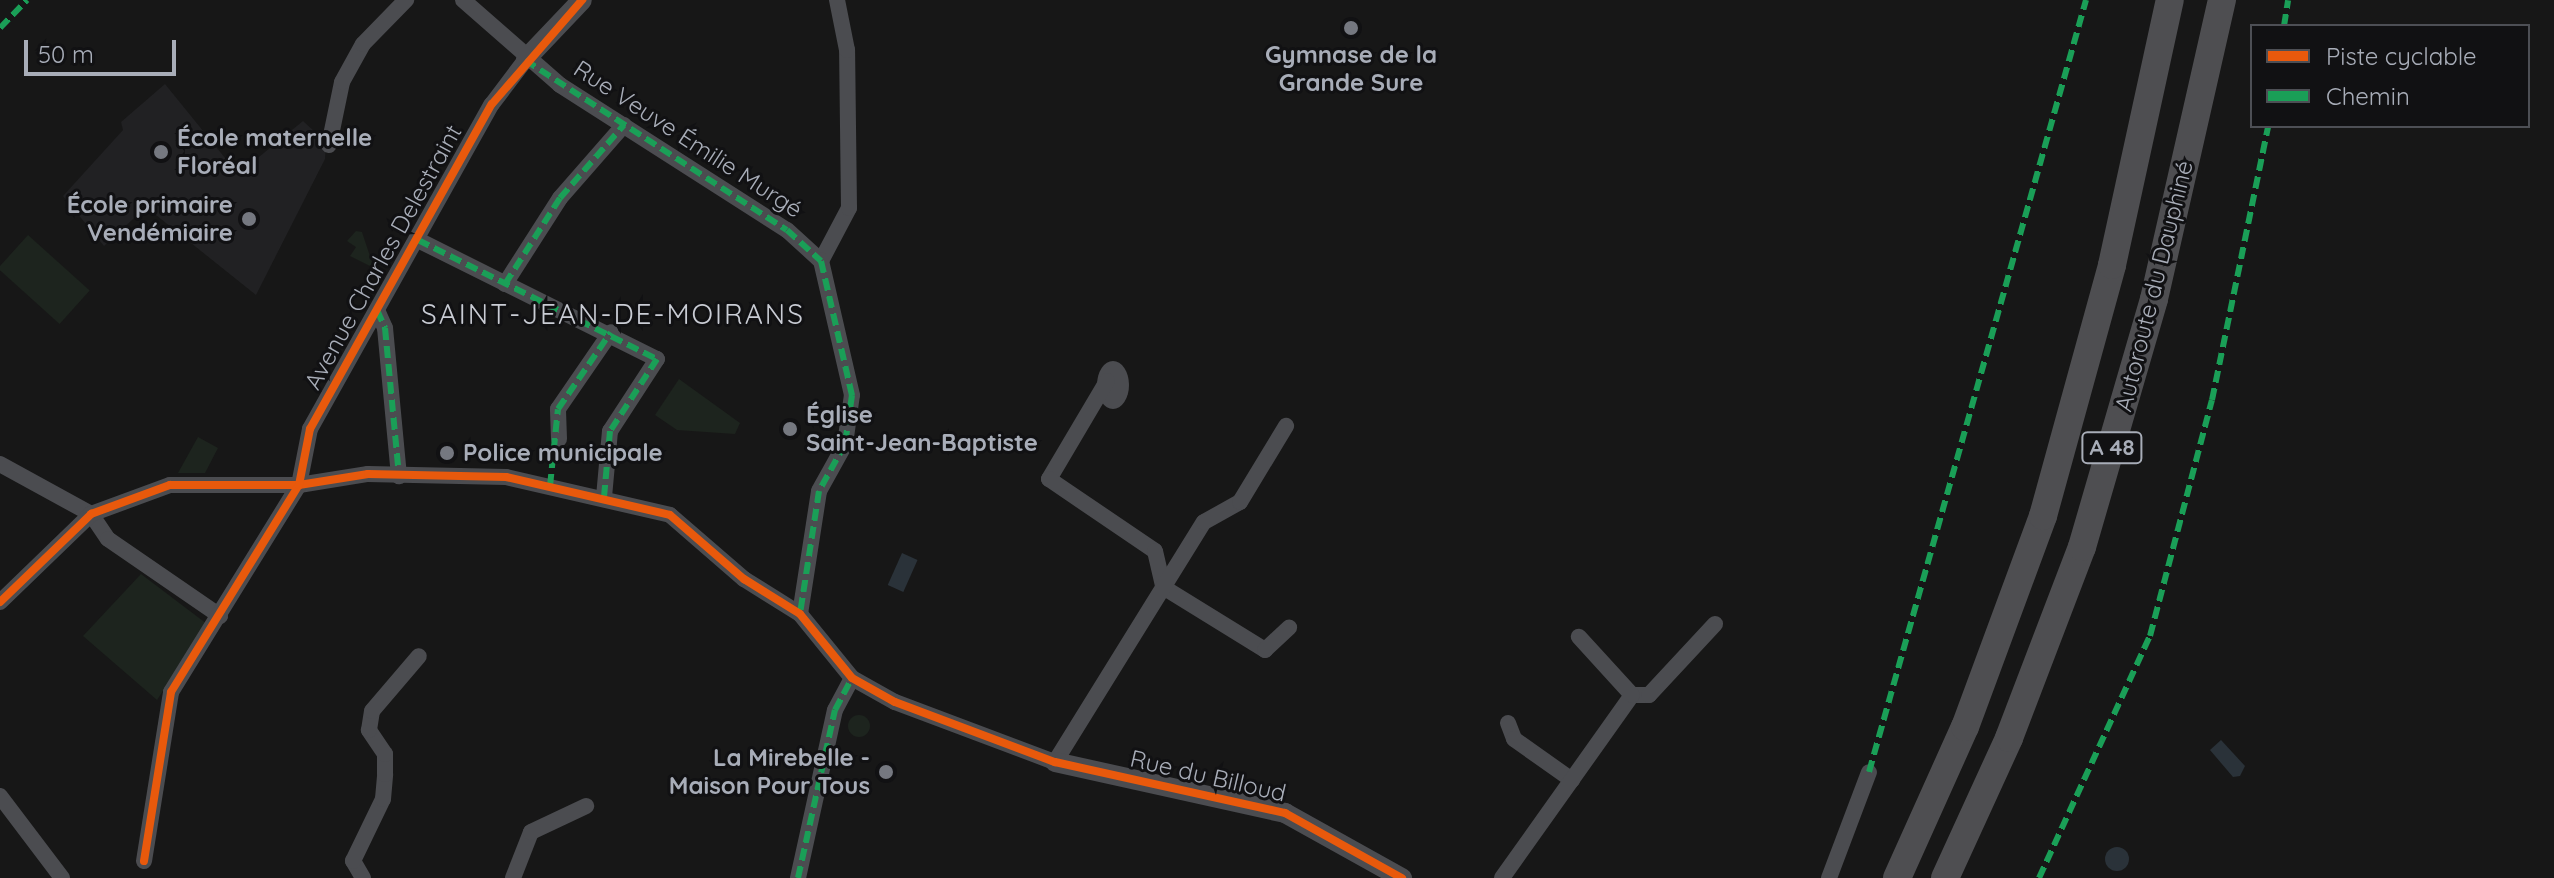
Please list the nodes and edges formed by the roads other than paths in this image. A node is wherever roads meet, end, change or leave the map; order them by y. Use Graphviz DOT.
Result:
graph roads {
  1 [pos="406,0"];
  2 [pos="463,0"];
  3 [pos="582,0"];
  4 [pos="837,0"];
  5 [pos="2170,0"];
  6 [pos="2222,0"];
  7 [pos="526,59"];
  8 [pos="624,125"];
  9 [pos="329,145"];
  10 [pos="418,240"];
  11 [pos="821,261"];
  12 [pos="505,284"];
  13 [pos="377,310"];
  14 [pos="611,332"];
  15 [pos="1107,381"];
  16 [pos="1286,426"];
  17 [pos="559,439"];
  18 [pos="0,464"];
  19 [pos="399,476"];
  20 [pos="299,485"];
  21 [pos="604,497"];
  22 [pos="91,514"];
  23 [pos="1163,587"];
  24 [pos="0,602"];
  25 [pos="800,614"];
  26 [pos="220,616"];
  27 [pos="1715,624"];
  28 [pos="1289,628"];
  29 [pos="1579,637"];
  30 [pos="419,656"];
  31 [pos="852,678"];
  32 [pos="1632,695"];
  33 [pos="1508,723"];
  34 [pos="1055,762"];
  35 [pos="1869,772"];
  36 [pos="1572,780"];
  37 [pos="0,796"];
  38 [pos="586,806"];
  39 [pos="144,861"];
  40 [pos="1398,876"];
  41 [pos="62,878"];
  42 [pos="363,878"];
  43 [pos="513,878"];
  44 [pos="798,878"];
  45 [pos="1502,878"];
  46 [pos="1829,878"];
  47 [pos="1897,878"];
  48 [pos="1945,878"];
  1 -- 9 [label="street"];
  2 -- 7 [label="street, Rue Veuve Émilie Murgé"];
  3 -- 7 [label="street"];
  4 -- 11 [label="street"];
  5 -- 47 [label="highway, Autoroute du Dauphiné / A 48"];
  6 -- 48 [label="highway, Autoroute du Dauphiné / A 48"];
  7 -- 8 [label="street, Rue Veuve Émilie Murgé"];
  7 -- 10 [label="street, Avenue Charles Delestraint"];
  8 -- 11 [label="street, Rue Veuve Émilie Murgé"];
  8 -- 12 [label="street"];
  10 -- 12 [label="street"];
  10 -- 13 [label="street, Avenue Charles Delestraint"];
  11 -- 25 [label="street"];
  12 -- 14 [label="street"];
  13 -- 19 [label="street"];
  13 -- 20 [label="street, Avenue Charles Delestraint"];
  14 -- 17 [label="street"];
  14 -- 21 [label="street"];
  15 -- 23 [label="street"];
  16 -- 23 [label="street"];
  18 -- 22 [label="street"];
  19 -- 20 [label="street"];
  19 -- 21 [label="street"];
  20 -- 22 [label="street"];
  20 -- 26 [label="street"];
  21 -- 25 [label="street"];
  22 -- 24 [label="street"];
  22 -- 26 [label="street"];
  23 -- 28 [label="street"];
  23 -- 34 [label="street"];
  25 -- 31 [label="street"];
  26 -- 39 [label="street"];
  27 -- 32 [label="street"];
  29 -- 32 [label="street"];
  30 -- 42 [label="street"];
  31 -- 34 [label="street"];
  31 -- 44 [label="street"];
  32 -- 36 [label="street"];
  33 -- 36 [label="street"];
  34 -- 40 [label="street, Rue du Billoud"];
  35 -- 46 [label="street"];
  36 -- 45 [label="street"];
  37 -- 41 [label="street"];
  38 -- 43 [label="street"];
}
